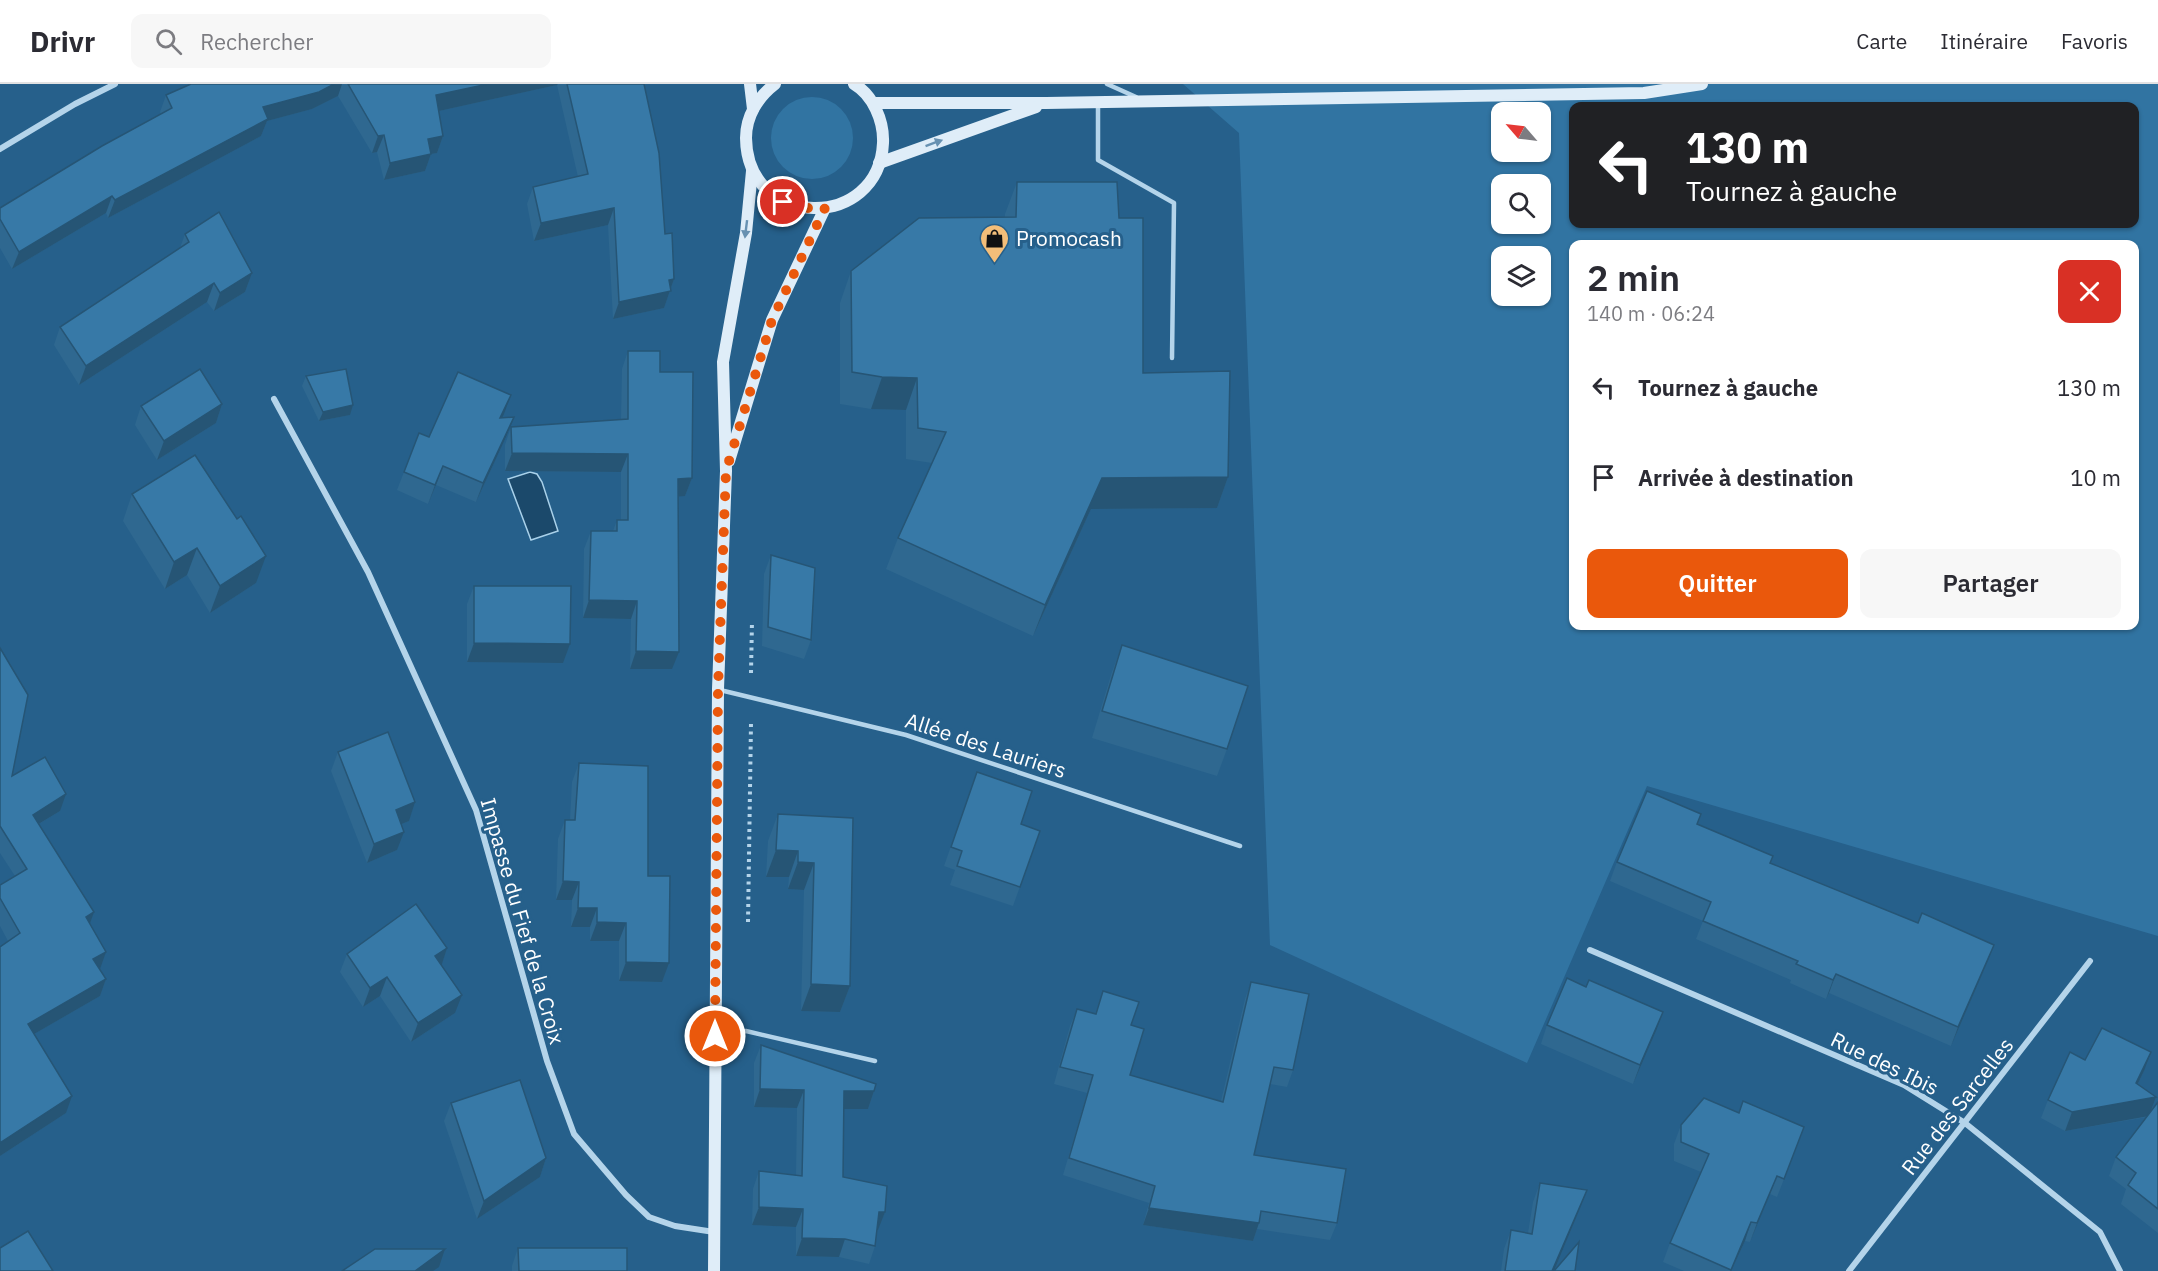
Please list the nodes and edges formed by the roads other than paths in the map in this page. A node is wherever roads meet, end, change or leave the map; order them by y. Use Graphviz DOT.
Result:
graph roads {
  1 [pos="115,84"];
  2 [pos="750,84"];
  3 [pos="775,84"];
  4 [pos="854,84"];
  5 [pos="1107,84"];
  6 [pos="1702,84"];
  7 [pos="1144,101"];
  8 [pos="1098,102"];
  9 [pos="873,103"];
  10 [pos="1046,104"];
  11 [pos="753,110"];
  12 [pos="0,149"];
  13 [pos="879,163"];
  14 [pos="752,171"];
  15 [pos="825,208"];
  16 [pos="1172,358"];
  17 [pos="274,399"];
  18 [pos="726,471"];
  19 [pos="718,689"];
  20 [pos="1240,846"];
  21 [pos="1590,950"];
  22 [pos="2090,961"];
  23 [pos="715,1036"];
  24 [pos="875,1060"];
  25 [pos="1965,1123"];
  26 [pos="714,1232"];
  27 [pos="714,1271"];
  28 [pos="1849,1271"];
  29 [pos="2120,1271"];
  1 -- 12 [label="street"];
  2 -- 11 [label="main road"];
  3 -- 11 [label="main road"];
  4 -- 9 [label="main road"];
  5 -- 7 [label="lane"];
  6 -- 7 [label="main road"];
  7 -- 8 [label="main road"];
  8 -- 10 [label="main road"];
  8 -- 16 [label="lane"];
  9 -- 10 [label="main road"];
  9 -- 13 [label="main road"];
  13 -- 10 [label="main road, one-way"];
  11 -- 14 [label="main road"];
  13 -- 15 [label="main road"];
  14 -- 15 [label="main road"];
  14 -- 18 [label="main road, one-way"];
  15 -- 18 [label="main road"];
  17 -- 26 [label="street, Impasse du Fief de la Croix"];
  18 -- 19 [label="main road"];
  19 -- 20 [label="lane, Allée des Lauriers"];
  19 -- 23 [label="main road"];
  21 -- 25 [label="street, Rue des Ibis"];
  22 -- 25 [label="street, Rue des Sarcelles"];
  23 -- 24 [label="lane"];
  23 -- 26 [label="main road"];
  25 -- 28 [label="street, Rue des Sarcelles"];
  25 -- 29 [label="street, Rue des Ibis"];
  26 -- 27 [label="main road"];
}
